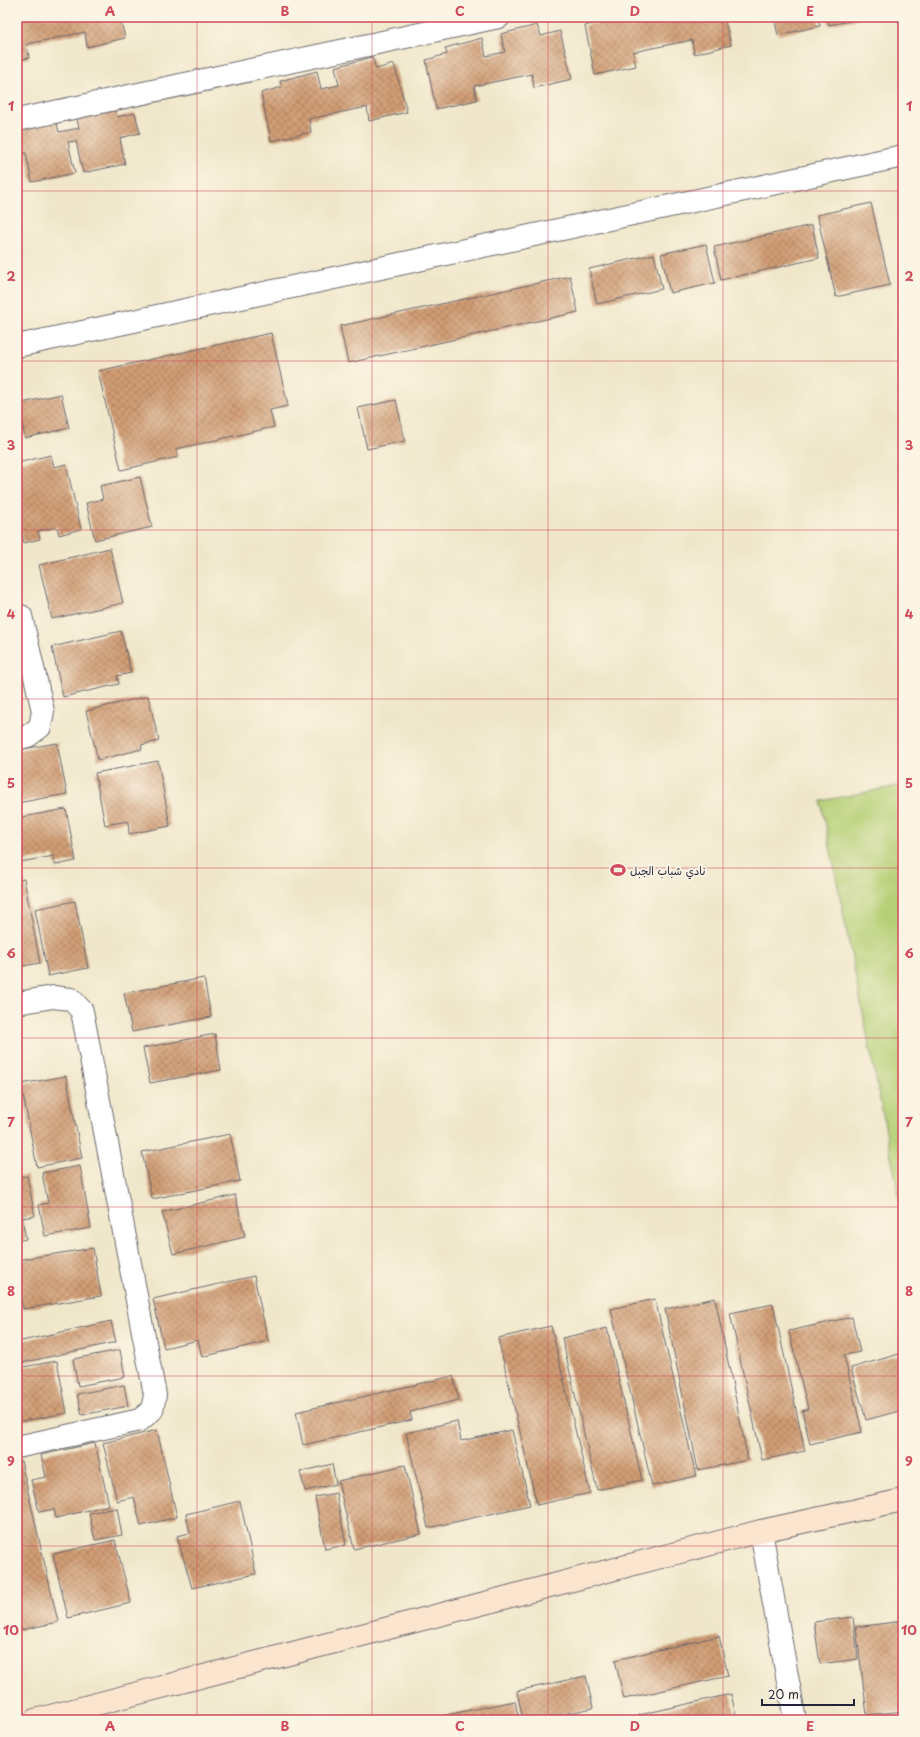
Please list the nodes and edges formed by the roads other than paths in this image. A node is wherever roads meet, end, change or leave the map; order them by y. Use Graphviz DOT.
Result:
graph roads {
  1 [pos="499,17"];
  2 [pos="17,120"];
  3 [pos="903,156"];
  4 [pos="17,346"];
  5 [pos="21,616"];
  6 [pos="17,739"];
  7 [pos="17,1003"];
  8 [pos="17,1447"];
  9 [pos="903,1500"];
  10 [pos="761,1531"];
  11 [pos="35,1720"];
  12 [pos="795,1720"];
  1 -- 2 [label="street"];
  3 -- 4 [label="street"];
  5 -- 6 [label="street"];
  7 -- 8 [label="street"];
  9 -- 10 [label="street"];
  10 -- 11 [label="street"];
  10 -- 12 [label="street"];
}
